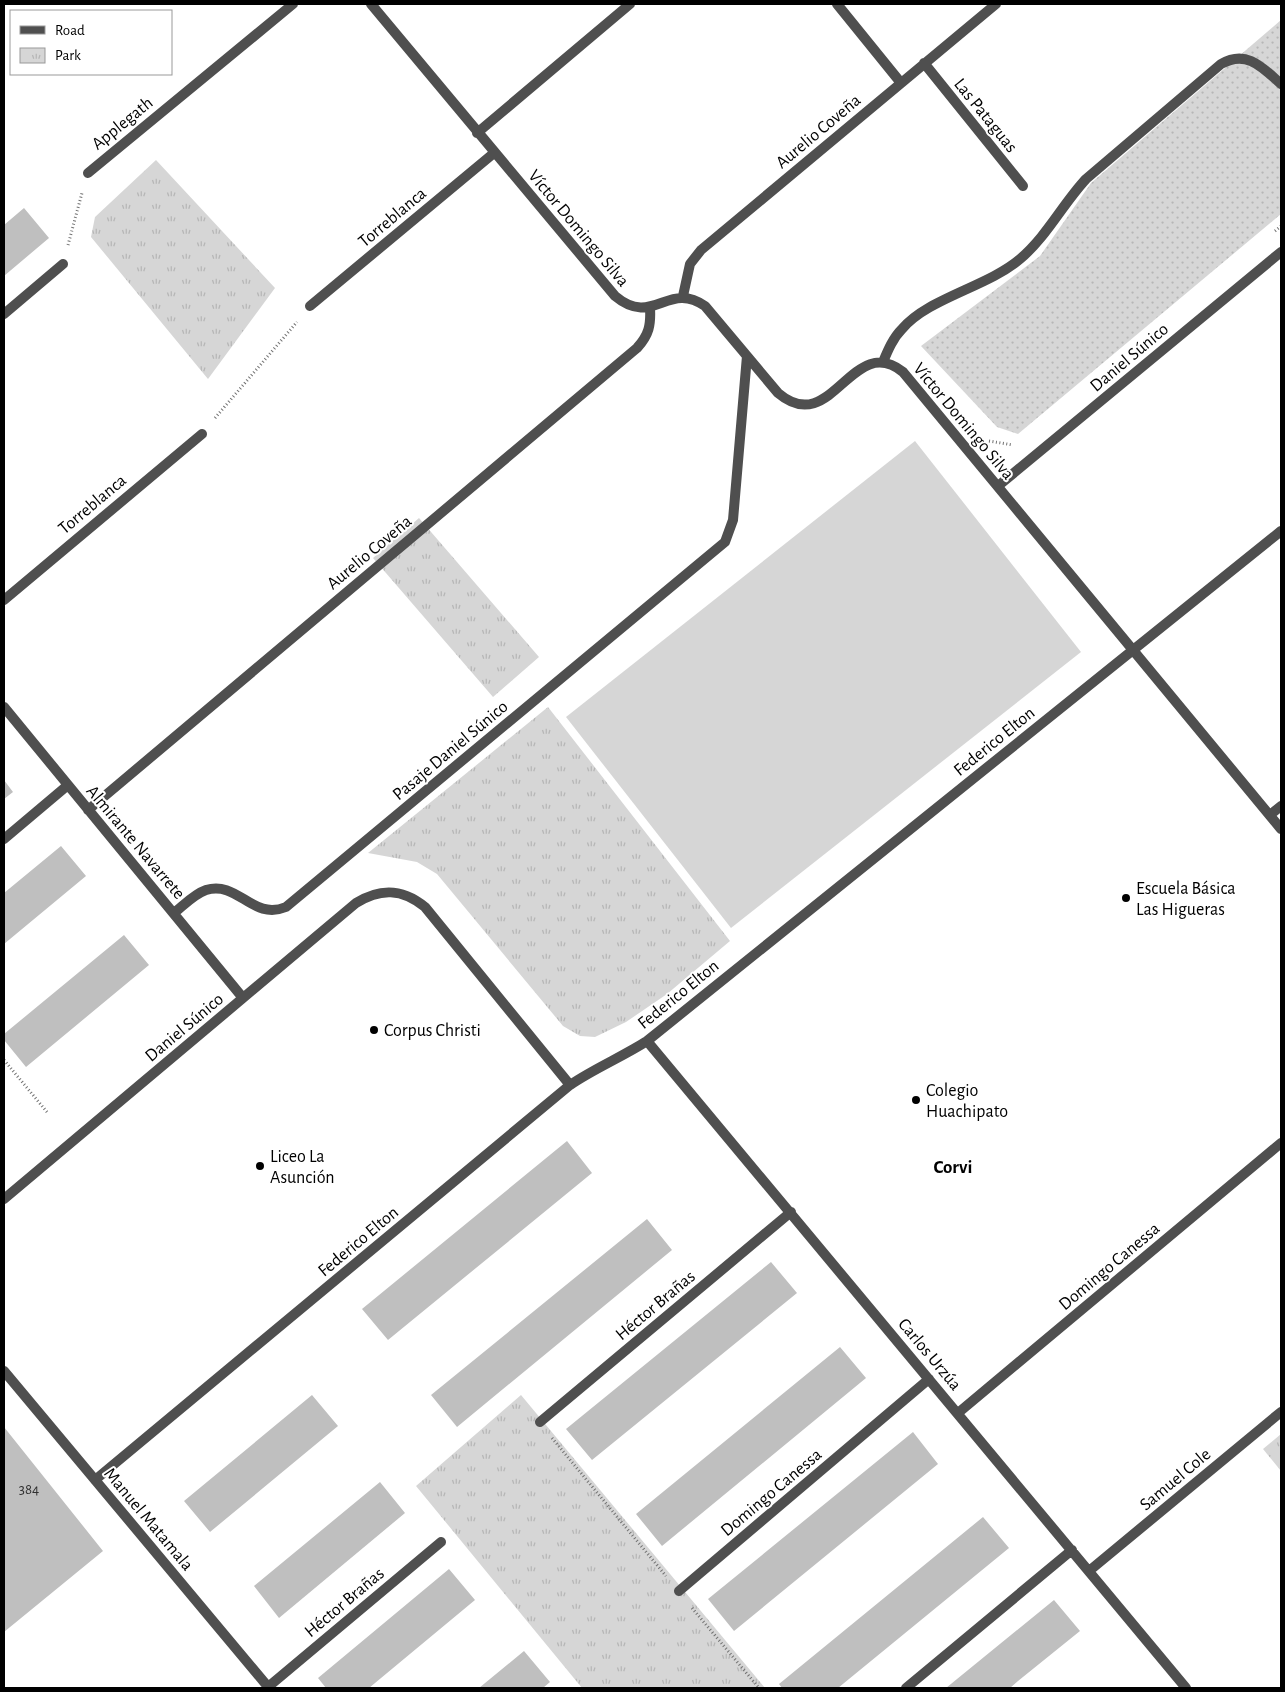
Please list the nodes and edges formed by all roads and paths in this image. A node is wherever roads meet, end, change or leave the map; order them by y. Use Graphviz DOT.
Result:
graph roads {
  1 [pos="293,4"];
  2 [pos="371,4"];
  3 [pos="630,4"];
  4 [pos="837,4"];
  5 [pos="996,4"];
  6 [pos="924,63"];
  7 [pos="901,82"];
  8 [pos="1281,84"];
  9 [pos="477,132"];
  10 [pos="494,153"];
  11 [pos="88,173"];
  12 [pos="1023,186"];
  13 [pos="1281,252"];
  14 [pos="62,264"];
  15 [pos="683,296"];
  16 [pos="310,306"];
  17 [pos="650,308"];
  18 [pos="4,314"];
  19 [pos="747,356"];
  20 [pos="883,362"];
  21 [pos="202,434"];
  22 [pos="998,486"];
  23 [pos="1281,531"];
  24 [pos="4,600"];
  25 [pos="1134,650"];
  26 [pos="4,707"];
  27 [pos="68,785"];
  28 [pos="1281,806"];
  29 [pos="88,810"];
  30 [pos="1270,814"];
  31 [pos="1281,829"];
  32 [pos="4,839"];
  33 [pos="174,913"];
  34 [pos="243,998"];
  35 [pos="647,1041"];
  36 [pos="4,1060"];
  37 [pos="570,1085"];
  38 [pos="47,1112"];
  39 [pos="1281,1143"];
  40 [pos="4,1199"];
  41 [pos="791,1212"];
  42 [pos="4,1371"];
  43 [pos="929,1379"];
  44 [pos="1281,1412"];
  45 [pos="958,1413"];
  46 [pos="540,1422"];
  47 [pos="95,1480"];
  48 [pos="441,1542"];
  49 [pos="1072,1550"];
  50 [pos="1089,1571"];
  51 [pos="679,1591"];
  52 [pos="269,1688"];
  53 [pos="759,1688"];
  54 [pos="906,1688"];
  55 [pos="1186,1688"];
  1 -- 11 [label="street, Applegath"];
  2 -- 9 [label="street, Víctor Domingo Silva"];
  3 -- 9 [label="street"];
  4 -- 7 [label="street"];
  5 -- 6 [label="street, Aurelio Coveña"];
  6 -- 7 [label="street, Aurelio Coveña"];
  6 -- 12 [label="street, Las Pataguas"];
  7 -- 15 [label="street, Aurelio Coveña"];
  8 -- 20 [label="street"];
  9 -- 10 [label="street, Víctor Domingo Silva"];
  10 -- 16 [label="street, Torreblanca"];
  10 -- 17 [label="street, Víctor Domingo Silva"];
  11 -- 14 [label="path"];
  13 -- 22 [label="street, Daniel Súnico"];
  14 -- 18 [label="street"];
  15 -- 17 [label="street"];
  15 -- 19 [label="street"];
  16 -- 21 [label="path"];
  17 -- 29 [label="street, Aurelio Coveña"];
  19 -- 20 [label="street"];
  19 -- 33 [label="street, Pasaje Daniel Súnico"];
  20 -- 22 [label="street, Víctor Domingo Silva"];
  21 -- 24 [label="street, Torreblanca"];
  22 -- 25 [label="street, Víctor Domingo Silva"];
  23 -- 25 [label="street, Federico Elton"];
  25 -- 30 [label="street, Víctor Domingo Silva"];
  25 -- 35 [label="street, Federico Elton"];
  26 -- 27 [label="street, Almirante Navarrete"];
  27 -- 29 [label="street, Almirante Navarrete"];
  27 -- 32 [label="street"];
  28 -- 30 [label="street"];
  29 -- 33 [label="street, Almirante Navarrete"];
  30 -- 31 [label="street, Víctor Domingo Silva"];
  33 -- 34 [label="street, Almirante Navarrete"];
  34 -- 37 [label="street, Daniel Súnico"];
  34 -- 40 [label="street, Daniel Súnico"];
  35 -- 37 [label="street, Federico Elton"];
  35 -- 41 [label="street, Carlos Urzúa"];
  36 -- 38 [label="path"];
  37 -- 47 [label="street, Federico Elton"];
  39 -- 45 [label="street, Domingo Canessa"];
  41 -- 43 [label="street, Carlos Urzúa"];
  41 -- 46 [label="street, Héctor Brañas"];
  42 -- 47 [label="street, Manuel Matamala"];
  43 -- 45 [label="street, Carlos Urzúa"];
  43 -- 51 [label="street, Domingo Canessa"];
  44 -- 50 [label="street, Samuel Cole"];
  45 -- 49 [label="street, Carlos Urzúa"];
  46 -- 51 [label="path"];
  47 -- 52 [label="street, Manuel Matamala"];
  48 -- 52 [label="street, Héctor Brañas"];
  49 -- 50 [label="street, Carlos Urzúa"];
  49 -- 54 [label="street"];
  50 -- 55 [label="street, Carlos Urzúa"];
  51 -- 53 [label="path"];
}
